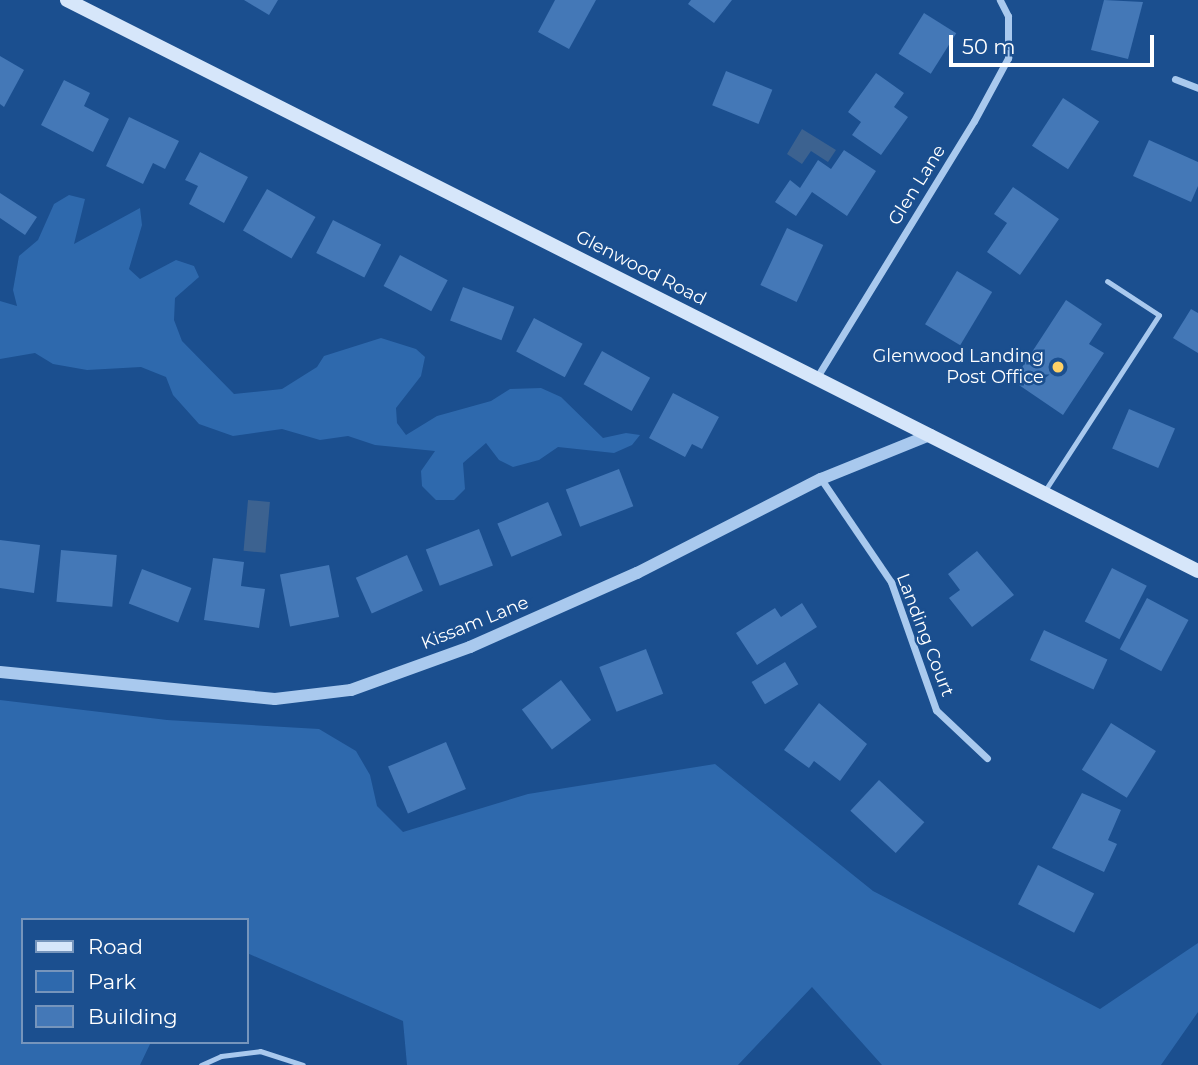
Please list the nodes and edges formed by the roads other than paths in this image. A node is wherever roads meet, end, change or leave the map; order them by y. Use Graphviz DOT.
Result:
graph roads {
  1 [pos="67,0"];
  2 [pos="1000,0"];
  3 [pos="1175,79"];
  4 [pos="1198,89"];
  5 [pos="1107,281"];
  6 [pos="817,377"];
  7 [pos="930,435"];
  8 [pos="821,479"];
  9 [pos="1044,492"];
  10 [pos="1198,570"];
  11 [pos="0,672"];
  12 [pos="987,758"];
  13 [pos="201,1065"];
  14 [pos="303,1065"];
  1 -- 6 [label="main road, Glenwood Road"];
  2 -- 6 [label="street, Glen Lane"];
  3 -- 4 [label="street"];
  5 -- 9 [label="lane"];
  6 -- 7 [label="main road, Glenwood Road"];
  7 -- 8 [label="street, Kissam Lane"];
  7 -- 9 [label="main road, Glenwood Road"];
  8 -- 11 [label="street, Kissam Lane"];
  8 -- 12 [label="street, Landing Court"];
  9 -- 10 [label="main road, Glenwood Road"];
  13 -- 14 [label="lane"];
}
